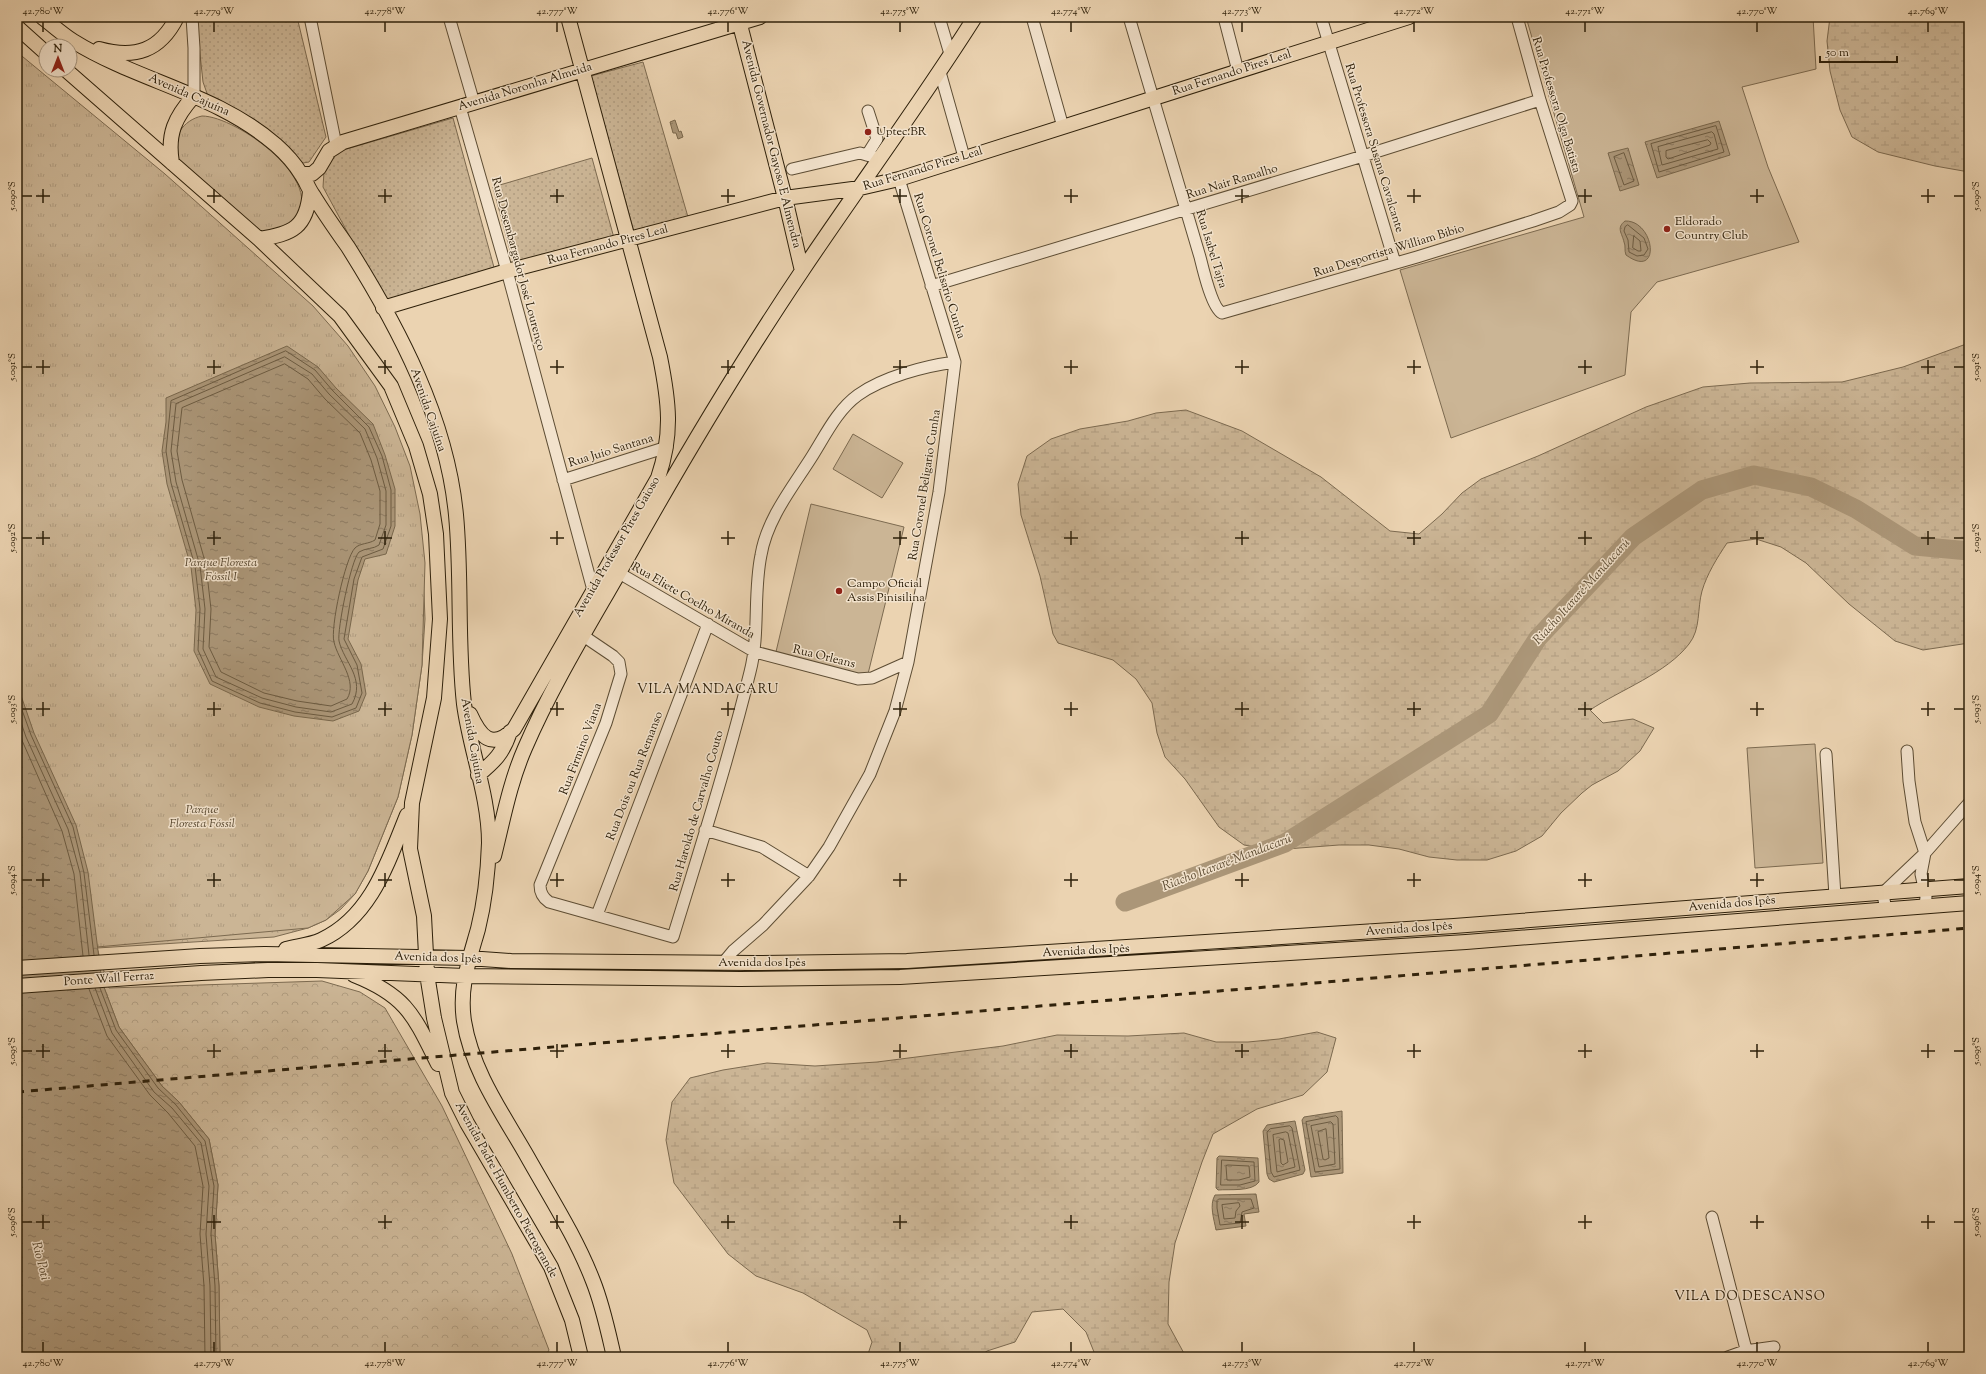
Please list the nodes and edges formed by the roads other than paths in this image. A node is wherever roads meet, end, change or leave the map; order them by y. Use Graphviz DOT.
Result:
graph roads {
  1 [pos="42,17"];
  2 [pos="177,17"];
  3 [pos="192,17"];
  4 [pos="310,17"];
  5 [pos="449,17"];
  6 [pos="568,17"];
  7 [pos="760,17"];
  8 [pos="938,17"];
  9 [pos="975,17"];
  10 [pos="1032,17"];
  11 [pos="1129,17"];
  12 [pos="1224,17"];
  13 [pos="1321,17"];
  14 [pos="1409,17"];
  15 [pos="1517,17"];
  16 [pos="739,20"];
  17 [pos="17,27"];
  18 [pos="71,38"];
  19 [pos="1328,42"];
  20 [pos="78,43"];
  21 [pos="78,43"];
  22 [pos="38,46"];
  23 [pos="950,54"];
  24 [pos="581,70"];
  25 [pos="1238,71"];
  26 [pos="940,72"];
  27 [pos="75,78"];
  28 [pos="194,96"];
  29 [pos="1154,99"];
  30 [pos="1540,100"];
  31 [pos="474,103"];
  32 [pos="460,107"];
  33 [pos="868,111"];
  34 [pos="1063,127"];
  35 [pos="336,145"];
  36 [pos="1363,156"];
  37 [pos="874,157"];
  38 [pos="964,157"];
  39 [pos="172,163"];
  40 [pos="792,169"];
  41 [pos="302,174"];
  42 [pos="899,179"];
  43 [pos="860,188"];
  44 [pos="310,191"];
  45 [pos="785,198"];
  46 [pos="1572,201"];
  47 [pos="1186,210"];
  48 [pos="259,239"];
  49 [pos="629,239"];
  50 [pos="1395,263"];
  51 [pos="507,271"];
  52 [pos="802,271"];
  53 [pos="931,286"];
  54 [pos="1215,304"];
  55 [pos="383,308"];
  56 [pos="955,362"];
  57 [pos="667,447"];
  58 [pos="563,480"];
  59 [pos="619,573"];
  60 [pos="592,590"];
  61 [pos="708,624"];
  62 [pos="574,641"];
  63 [pos="755,652"];
  64 [pos="908,662"];
  65 [pos="464,700"];
  66 [pos="510,732"];
  67 [pos="1907,751"];
  68 [pos="1826,754"];
  69 [pos="478,775"];
  70 [pos="412,803"];
  71 [pos="1969,803"];
  72 [pos="706,830"];
  73 [pos="1925,853"];
  74 [pos="809,876"];
  75 [pos="1969,886"];
  76 [pos="486,888"];
  77 [pos="1925,890"];
  78 [pos="1884,891"];
  79 [pos="1835,896"];
  80 [pos="1969,903"];
  81 [pos="1925,906"];
  82 [pos="1886,909"];
  83 [pos="597,915"];
  84 [pos="1454,926"];
  85 [pos="1412,928"];
  86 [pos="1452,942"];
  87 [pos="1413,945"];
  88 [pos="1152,946"];
  89 [pos="1118,948"];
  90 [pos="265,954"];
  91 [pos="200,956"];
  92 [pos="426,957"];
  93 [pos="468,958"];
  94 [pos="1153,962"];
  95 [pos="724,963"];
  96 [pos="1120,965"];
  97 [pos="17,968"];
  98 [pos="345,971"];
  99 [pos="201,973"];
  100 [pos="427,974"];
  101 [pos="465,976"];
  102 [pos="17,986"];
  103 [pos="452,1093"];
  104 [pos="1712,1217"];
  105 [pos="1774,1347"];
  106 [pos="1747,1354"];
  107 [pos="581,1357"];
  108 [pos="614,1357"];
  109 [pos="1728,1357"];
  1 -- 18 [label="main road, Avenida Cajuína"];
  2 -- 20 [label="main road"];
  3 -- 28 [label="street"];
  4 -- 35 [label="street"];
  5 -- 31 [label="street"];
  6 -- 24 [label="main road, Avenida Professor Pires Gaioso"];
  7 -- 16 [label="main road, Avenida Noronha Almeida"];
  8 -- 23 [label="street"];
  9 -- 23 [label="main road"];
  10 -- 34 [label="street"];
  11 -- 29 [label="street, Rua Isabel Tajra"];
  12 -- 25 [label="street"];
  13 -- 19 [label="street, Rua Professora Susana Cavalcante"];
  14 -- 19 [label="main road, Rua Fernando Pires Leal"];
  15 -- 30 [label="street, Rua Professora Olga Batista"];
  16 -- 24 [label="main road, Avenida Noronha Almeida"];
  16 -- 45 [label="main road, Avenida Governador Gayoso E Almendra"];
  17 -- 22 [label="main road"];
  19 -- 25 [label="main road, Rua Fernando Pires Leal"];
  19 -- 36 [label="street, Rua Professora Susana Cavalcante"];
  21 -- 28 [label="main road, Avenida Cajuína"];
  23 -- 26 [label="main road"];
  24 -- 31 [label="main road, Avenida Noronha Almeida"];
  24 -- 49 [label="main road, Avenida Professor Pires Gaioso"];
  25 -- 29 [label="main road, Rua Fernando Pires Leal"];
  26 -- 37 [label="main road"];
  26 -- 38 [label="street"];
  27 -- 39 [label="main road, Avenida Cajuína"];
  28 -- 39 [label="main road"];
  28 -- 41 [label="main road, Avenida Cajuína"];
  29 -- 34 [label="main road, Rua Fernando Pires Leal"];
  29 -- 47 [label="street, Rua Isabel Tajra"];
  30 -- 36 [label="street, Rua Nair Ramalho"];
  30 -- 46 [label="street, Rua Professora Olga Batista"];
  31 -- 32 [label="main road, Avenida Noronha Almeida"];
  32 -- 35 [label="main road, Avenida Noronha Almeida"];
  32 -- 51 [label="street, Rua Desembargador José Lourenço"];
  33 -- 37 [label="street"];
  34 -- 38 [label="main road, Rua Fernando Pires Leal"];
  35 -- 41 [label="main road"];
  36 -- 47 [label="street, Rua Nair Ramalho"];
  36 -- 50 [label="street, Rua Professora Susana Cavalcante"];
  37 -- 40 [label="street"];
  37 -- 43 [label="main road"];
  38 -- 42 [label="main road, Rua Fernando Pires Leal"];
  39 -- 48 [label="main road, Avenida Cajuína"];
  41 -- 44 [label="main road, Avenida Cajuína"];
  42 -- 43 [label="main road, Rua Fernando Pires Leal"];
  42 -- 53 [label="street, Rua Coronel Belisario Cunha"];
  43 -- 45 [label="main road, Rua Fernando Pires Leal"];
  43 -- 52 [label="main road"];
  44 -- 48 [label="main road"];
  44 -- 55 [label="main road, Avenida Cajuína"];
  45 -- 49 [label="main road, Rua Fernando Pires Leal"];
  45 -- 52 [label="main road, Avenida Governador Gayoso E Almendra"];
  46 -- 50 [label="street, Rua Desportista William Bibio"];
  47 -- 53 [label="street, Rua Nair Ramalho"];
  47 -- 54 [label="street, Rua Isabel Tajra"];
  48 -- 70 [label="main road, Avenida Cajuína"];
  49 -- 51 [label="main road, Rua Fernando Pires Leal"];
  49 -- 57 [label="main road, Avenida Professor Pires Gaioso"];
  50 -- 54 [label="street, Rua Desportista William Bibio"];
  51 -- 55 [label="main road, Rua Fernando Pires Leal"];
  51 -- 58 [label="street, Rua Desembargador José Lourenço"];
  52 -- 59 [label="main road"];
  53 -- 56 [label="street, Rua Coronel Belisario Cunha"];
  55 -- 65 [label="main road, Avenida Cajuína"];
  56 -- 63 [label="street, Rua Haroldo de Carvalho Couto"];
  56 -- 64 [label="street, Rua Coronel Beligario Cunha"];
  57 -- 58 [label="street, Rua Juio Santana"];
  57 -- 60 [label="main road, Avenida Professor Pires Gaioso"];
  58 -- 60 [label="street, Rua Desembargador José Lourenço"];
  59 -- 61 [label="street, Rua Eliete Coelho Miranda"];
  59 -- 62 [label="main road"];
  60 -- 62 [label="main road, Avenida Professor Pires Gaioso"];
  61 -- 63 [label="street, Rua Eliete Coelho Miranda"];
  61 -- 83 [label="street, Rua Dois ou Rua Remanso"];
  62 -- 66 [label="main road, Avenida Professor Pires Gaioso"];
  62 -- 76 [label="main road"];
  62 -- 83 [label="street, Rua Firmino Viana"];
  63 -- 64 [label="street, Rua Orleans"];
  63 -- 72 [label="street, Rua Haroldo de Carvalho Couto"];
  64 -- 74 [label="street, Rua Coronel Beligario Cunha"];
  65 -- 66 [label="main road"];
  65 -- 69 [label="main road, Avenida Cajuína"];
  66 -- 69 [label="main road"];
  67 -- 73 [label="street"];
  68 -- 79 [label="street"];
  69 -- 76 [label="main road, Avenida Cajuína"];
  70 -- 90 [label="main road"];
  70 -- 92 [label="main road, Avenida Cajuína"];
  71 -- 73 [label="street"];
  72 -- 74 [label="street"];
  72 -- 83 [label="street, Rua Haroldo de Carvalho Couto"];
  73 -- 77 [label="street"];
  73 -- 78 [label="street"];
  74 -- 95 [label="street, Rua Coronel Beligario Cunha"];
  75 -- 77 [label="main road, Avenida dos Ipês"];
  76 -- 93 [label="main road, Avenida Cajuína"];
  77 -- 78 [label="main road, Avenida dos Ipês"];
  77 -- 81 [label="street"];
  78 -- 79 [label="main road, Avenida dos Ipês"];
  78 -- 82 [label="street"];
  79 -- 84 [label="main road, Avenida dos Ipês"];
  80 -- 81 [label="main road, Avenida dos Ipês"];
  81 -- 82 [label="main road, Avenida dos Ipês"];
  82 -- 86 [label="main road, Avenida dos Ipês"];
  84 -- 85 [label="main road, Avenida dos Ipês"];
  84 -- 86 [label="main road"];
  85 -- 87 [label="main road"];
  85 -- 88 [label="main road, Avenida dos Ipês"];
  86 -- 87 [label="main road, Avenida dos Ipês"];
  87 -- 94 [label="main road, Avenida dos Ipês"];
  88 -- 89 [label="main road, Avenida dos Ipês"];
  88 -- 94 [label="main road"];
  89 -- 95 [label="main road, Avenida dos Ipês"];
  89 -- 96 [label="main road"];
  90 -- 91 [label="main road, Avenida dos Ipês"];
  90 -- 92 [label="main road, Avenida dos Ipês"];
  91 -- 97 [label="main road, Ponte Wall Ferraz"];
  92 -- 93 [label="main road, Avenida dos Ipês"];
  92 -- 100 [label="main road, Avenida Cajuína"];
  93 -- 95 [label="main road, Avenida dos Ipês"];
  93 -- 100 [label="main road"];
  93 -- 101 [label="main road, Avenida Cajuína"];
  94 -- 96 [label="main road, Avenida dos Ipês"];
  96 -- 101 [label="main road, Avenida dos Ipês"];
  98 -- 99 [label="main road, Avenida dos Ipês"];
  98 -- 100 [label="main road, Avenida dos Ipês"];
  98 -- 103 [label="main road"];
  99 -- 102 [label="main road, Ponte Wall Ferraz"];
  100 -- 101 [label="main road, Avenida dos Ipês"];
  100 -- 103 [label="main road, Avenida Padre Humberto Pietrogrande"];
  101 -- 108 [label="main road"];
  103 -- 107 [label="main road, Avenida Padre Humberto Pietrogrande"];
  104 -- 106 [label="street"];
  105 -- 106 [label="street"];
  106 -- 109 [label="street"];
}
